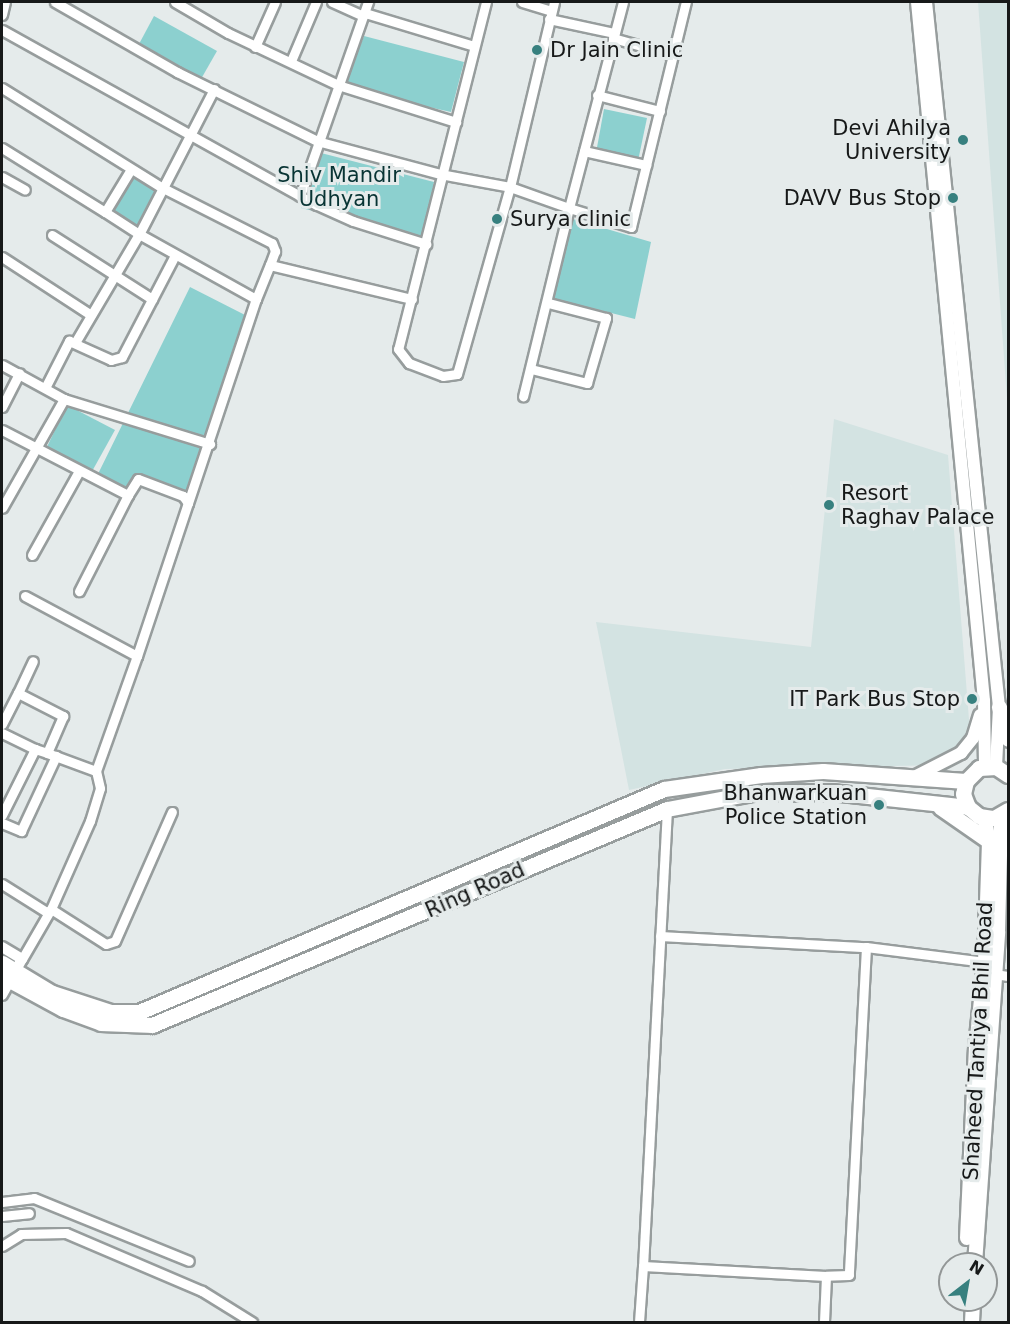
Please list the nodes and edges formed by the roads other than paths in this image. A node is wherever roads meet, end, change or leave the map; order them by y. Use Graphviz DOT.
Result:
graph roads {
  1 [pos="5,2"];
  2 [pos="55,2"];
  3 [pos="175,2"];
  4 [pos="275,2"];
  5 [pos="316,2"];
  6 [pos="332,2"];
  7 [pos="368,2"];
  8 [pos="486,2"];
  9 [pos="522,2"];
  10 [pos="623,2"];
  11 [pos="686,2"];
  12 [pos="917,2"];
  13 [pos="926,2"];
  14 [pos="186,4"];
  15 [pos="552,11"];
  16 [pos="2,15"];
  17 [pos="364,15"];
  18 [pos="2,30"];
  19 [pos="614,36"];
  20 [pos="474,46"];
  21 [pos="255,47"];
  22 [pos="673,55"];
  23 [pos="291,61"];
  24 [pos="338,85"];
  25 [pos="2,88"];
  26 [pos="214,89"];
  27 [pos="597,95"];
  28 [pos="660,111"];
  29 [pos="456,122"];
  30 [pos="190,135"];
  31 [pos="317,141"];
  32 [pos="2,148"];
  33 [pos="584,151"];
  34 [pos="646,165"];
  35 [pos="131,169"];
  36 [pos="440,174"];
  37 [pos="2,177"];
  38 [pos="510,187"];
  39 [pos="161,188"];
  40 [pos="25,190"];
  41 [pos="300,196"];
  42 [pos="569,208"];
  43 [pos="105,212"];
  44 [pos="140,234"];
  45 [pos="52,236"];
  46 [pos="426,243"];
  47 [pos="175,255"];
  48 [pos="2,257"];
  49 [pos="270,265"];
  50 [pos="112,275"];
  51 [pos="256,298"];
  52 [pos="152,299"];
  53 [pos="412,300"];
  54 [pos="548,303"];
  55 [pos="91,315"];
  56 [pos="76,341"];
  57 [pos="2,365"];
  58 [pos="531,369"];
  59 [pos="19,373"];
  60 [pos="46,386"];
  61 [pos="524,396"];
  62 [pos="64,399"];
  63 [pos="2,407"];
  64 [pos="2,430"];
  65 [pos="210,444"];
  66 [pos="35,448"];
  67 [pos="79,471"];
  68 [pos="129,495"];
  69 [pos="188,503"];
  70 [pos="2,508"];
  71 [pos="974,527"];
  72 [pos="32,555"];
  73 [pos="79,591"];
  74 [pos="25,596"];
  75 [pos="137,656"];
  76 [pos="33,661"];
  77 [pos="18,693"];
  78 [pos="984,701"];
  79 [pos="999,707"];
  80 [pos="2,724"];
  81 [pos="2,733"];
  82 [pos="1008,739"];
  83 [pos="35,750"];
  84 [pos="52,754"];
  85 [pos="96,771"];
  86 [pos="1001,771"];
  87 [pos="916,776"];
  88 [pos="966,781"];
  89 [pos="930,802"];
  90 [pos="968,807"];
  91 [pos="667,809"];
  92 [pos="172,812"];
  93 [pos="1005,812"];
  94 [pos="2,815"];
  95 [pos="984,818"];
  96 [pos="2,823"];
  97 [pos="999,840"];
  98 [pos="2,884"];
  99 [pos="50,911"];
  100 [pos="660,936"];
  101 [pos="2,947"];
  102 [pos="866,947"];
  103 [pos="985,962"];
  104 [pos="2,963"];
  105 [pos="12,972"];
  106 [pos="1001,975"];
  107 [pos="2,994"];
  108 [pos="2,1202"];
  109 [pos="29,1213"];
  110 [pos="2,1216"];
  111 [pos="21,1234"];
  112 [pos="2,1236"];
  113 [pos="2,1246"];
  114 [pos="967,1252"];
  115 [pos="976,1252"];
  116 [pos="189,1261"];
  117 [pos="643,1266"];
  118 [pos="826,1276"];
  119 [pos="252,1323"];
  120 [pos="639,1323"];
  121 [pos="824,1323"];
  1 -- 16 [label="street"];
  2 -- 26 [label="street"];
  3 -- 14 [label="street"];
  4 -- 21 [label="street"];
  5 -- 23 [label="street"];
  6 -- 17 [label="street"];
  7 -- 17 [label="street"];
  8 -- 20 [label="street"];
  9 -- 15 [label="street"];
  10 -- 19 [label="street"];
  11 -- 22 [label="street"];
  12 -- 71 [label="main road"];
  13 -- 71 [label="main road"];
  14 -- 21 [label="street"];
  15 -- 19 [label="street"];
  15 -- 38 [label="street"];
  17 -- 20 [label="street"];
  17 -- 24 [label="street"];
  18 -- 30 [label="street"];
  19 -- 22 [label="street"];
  19 -- 27 [label="street"];
  20 -- 29 [label="street"];
  21 -- 23 [label="street"];
  22 -- 28 [label="street"];
  23 -- 24 [label="street"];
  24 -- 29 [label="street"];
  24 -- 31 [label="street"];
  25 -- 35 [label="street"];
  26 -- 30 [label="street"];
  26 -- 31 [label="street"];
  27 -- 28 [label="street"];
  27 -- 33 [label="street"];
  28 -- 34 [label="street"];
  29 -- 36 [label="street"];
  30 -- 39 [label="street"];
  30 -- 41 [label="street"];
  31 -- 36 [label="street"];
  31 -- 41 [label="street"];
  32 -- 43 [label="street"];
  33 -- 34 [label="street"];
  33 -- 42 [label="street"];
  34 -- 42 [label="street"];
  35 -- 39 [label="street"];
  35 -- 43 [label="street"];
  36 -- 38 [label="street"];
  36 -- 46 [label="street"];
  37 -- 40 [label="street"];
  38 -- 42 [label="street"];
  38 -- 53 [label="street"];
  39 -- 44 [label="street"];
  39 -- 49 [label="street"];
  41 -- 46 [label="street"];
  42 -- 54 [label="street"];
  43 -- 44 [label="street"];
  44 -- 47 [label="street"];
  44 -- 50 [label="street"];
  45 -- 50 [label="street"];
  46 -- 53 [label="street"];
  47 -- 51 [label="street"];
  47 -- 52 [label="street"];
  48 -- 55 [label="street"];
  49 -- 51 [label="street"];
  49 -- 53 [label="street"];
  50 -- 52 [label="street"];
  50 -- 55 [label="street"];
  51 -- 65 [label="street"];
  52 -- 56 [label="street"];
  54 -- 58 [label="street"];
  54 -- 58 [label="street"];
  55 -- 56 [label="street"];
  56 -- 60 [label="street"];
  57 -- 59 [label="street"];
  58 -- 61 [label="street"];
  59 -- 60 [label="street"];
  59 -- 63 [label="street"];
  60 -- 62 [label="street"];
  62 -- 65 [label="street"];
  62 -- 66 [label="street"];
  64 -- 66 [label="street"];
  65 -- 69 [label="street"];
  66 -- 67 [label="street"];
  66 -- 70 [label="street"];
  67 -- 68 [label="street"];
  67 -- 72 [label="street"];
  68 -- 69 [label="street"];
  68 -- 73 [label="street"];
  69 -- 75 [label="street"];
  71 -- 78 [label="main road"];
  71 -- 79 [label="main road"];
  74 -- 75 [label="street"];
  75 -- 85 [label="street"];
  76 -- 77 [label="street"];
  77 -- 80 [label="street"];
  77 -- 84 [label="street"];
  78 -- 86 [label="main road"];
  78 -- 87 [label="main road"];
  79 -- 82 [label="highway"];
  79 -- 86 [label="main road"];
  81 -- 83 [label="street"];
  83 -- 84 [label="street"];
  83 -- 94 [label="street"];
  84 -- 85 [label="street"];
  84 -- 96 [label="street"];
  85 -- 99 [label="street"];
  86 -- 88 [label="highway"];
  87 -- 88 [label="highway, Ring Road"];
  87 -- 105 [label="highway, Ring Road"];
  88 -- 90 [label="highway"];
  89 -- 90 [label="highway, Ring Road"];
  89 -- 91 [label="highway, Ring Road"];
  89 -- 97 [label="highway"];
  90 -- 95 [label="highway"];
  91 -- 100 [label="street"];
  91 -- 105 [label="highway, Ring Road"];
  92 -- 99 [label="street"];
  93 -- 95 [label="highway"];
  93 -- 97 [label="main road, Shaheed Tantiya Bhil Road"];
  95 -- 97 [label="main road, Shaheed Tantiya Bhil Road"];
  97 -- 103 [label="main road, Shaheed Tantiya Bhil Road"];
  97 -- 106 [label="main road, Shaheed Tantiya Bhil Road"];
  98 -- 99 [label="street"];
  99 -- 105 [label="street"];
  100 -- 102 [label="street"];
  100 -- 117 [label="street"];
  101 -- 105 [label="street"];
  102 -- 103 [label="street"];
  102 -- 118 [label="street"];
  103 -- 114 [label="main road, Shaheed Tantiya Bhil Road"];
  104 -- 105 [label="highway, Ring Road"];
  105 -- 107 [label="street"];
  106 -- 115 [label="main road, Shaheed Tantiya Bhil Road"];
  108 -- 116 [label="street"];
  109 -- 110 [label="street"];
  111 -- 112 [label="street"];
  111 -- 113 [label="street"];
  111 -- 119 [label="street"];
  117 -- 118 [label="street"];
  117 -- 120 [label="street"];
  118 -- 121 [label="street"];
}
